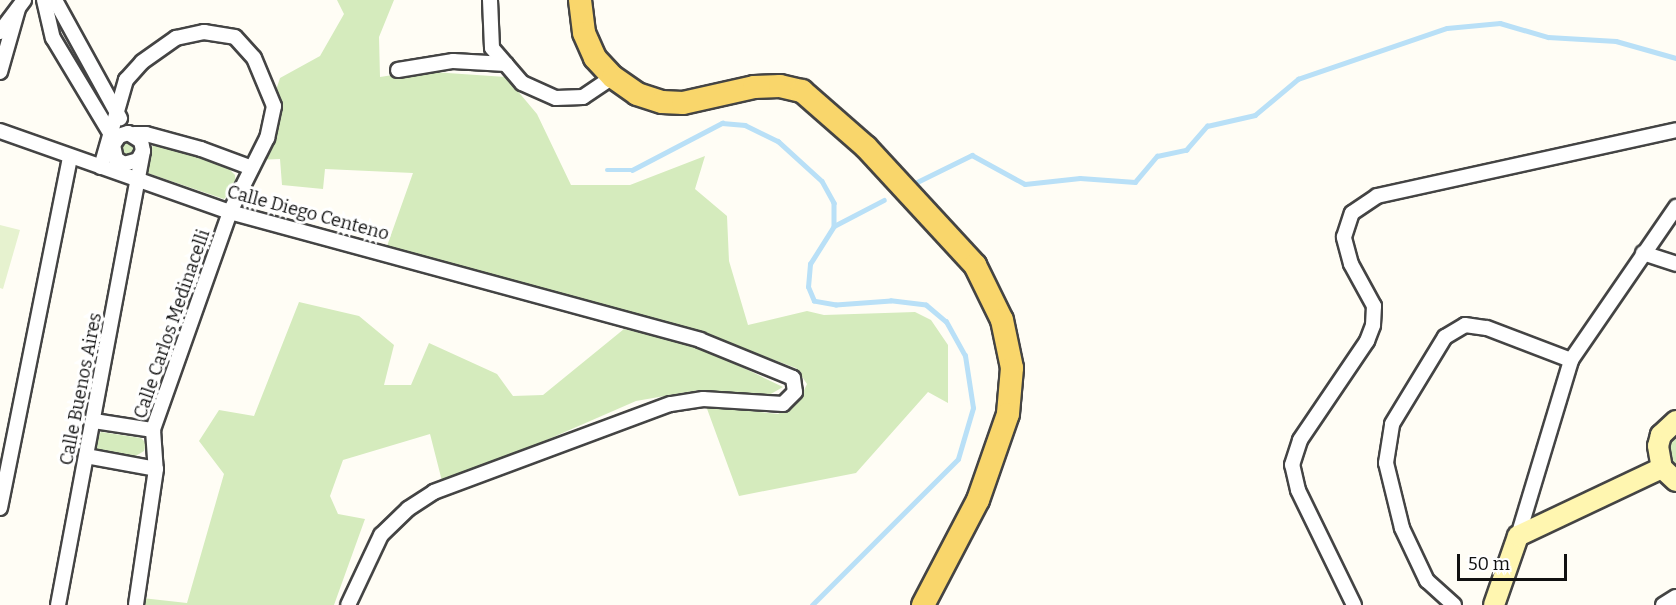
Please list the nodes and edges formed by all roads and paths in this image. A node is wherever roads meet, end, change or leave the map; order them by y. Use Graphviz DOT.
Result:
graph roads {
  1 [pos="44,0"];
  2 [pos="55,0"];
  3 [pos="490,0"];
  4 [pos="580,0"];
  5 [pos="21,4"];
  6 [pos="0,32"];
  7 [pos="506,64"];
  8 [pos="398,70"];
  9 [pos="0,72"];
  10 [pos="612,77"];
  11 [pos="117,114"];
  12 [pos="1676,130"];
  13 [pos="0,131"];
  14 [pos="131,134"];
  15 [pos="113,136"];
  16 [pos="143,151"];
  17 [pos="70,157"];
  18 [pos="120,162"];
  19 [pos="101,167"];
  20 [pos="252,168"];
  21 [pos="139,180"];
  22 [pos="1676,207"];
  23 [pos="230,212"];
  24 [pos="1643,253"];
  25 [pos="1676,264"];
  26 [pos="1571,360"];
  27 [pos="94,421"];
  28 [pos="1676,421"];
  29 [pos="153,430"];
  30 [pos="86,456"];
  31 [pos="156,469"];
  32 [pos="1669,475"];
  33 [pos="0,508"];
  34 [pos="1518,536"];
  35 [pos="1676,597"];
  36 [pos="58,605"];
  37 [pos="136,605"];
  38 [pos="348,605"];
  39 [pos="923,605"];
  40 [pos="1354,605"];
  41 [pos="1454,605"];
  42 [pos="1494,605"];
  43 [pos="1663,605"];
  1 -- 15 [label="street"];
  2 -- 11 [label="street"];
  3 -- 7 [label="street"];
  4 -- 10 [label="main road"];
  5 -- 6 [label="street"];
  5 -- 9 [label="street"];
  7 -- 8 [label="street"];
  7 -- 10 [label="street"];
  10 -- 39 [label="main road"];
  11 -- 14 [label="street"];
  11 -- 15 [label="street"];
  11 -- 20 [label="street"];
  12 -- 40 [label="street"];
  13 -- 17 [label="street, Calle Diego Centeno"];
  14 -- 15 [label="street"];
  14 -- 16 [label="street"];
  14 -- 20 [label="street"];
  15 -- 18 [label="street"];
  15 -- 19 [label="street"];
  16 -- 18 [label="street"];
  16 -- 21 [label="street, Calle Buenos Aires"];
  17 -- 19 [label="street, Calle Diego Centeno"];
  17 -- 33 [label="street"];
  18 -- 21 [label="street"];
  19 -- 21 [label="street, Calle Diego Centeno"];
  20 -- 23 [label="street, Calle Carlos Medinacelli"];
  21 -- 23 [label="street, Calle Diego Centeno"];
  21 -- 27 [label="street, Calle Buenos Aires"];
  22 -- 24 [label="street"];
  23 -- 29 [label="street, Calle Carlos Medinacelli"];
  23 -- 38 [label="street, Calle Diego Centeno"];
  24 -- 25 [label="street"];
  24 -- 26 [label="street"];
  26 -- 34 [label="street"];
  26 -- 41 [label="street"];
  27 -- 29 [label="street"];
  27 -- 30 [label="street, Calle Buenos Aires"];
  28 -- 32 [label="street"];
  29 -- 31 [label="street, Calle Carlos Medinacelli"];
  30 -- 31 [label="street"];
  30 -- 36 [label="street, Calle Buenos Aires"];
  31 -- 37 [label="street, Calle Carlos Medinacelli"];
  32 -- 34 [label="street"];
  34 -- 42 [label="street"];
  35 -- 43 [label="street"];
}
